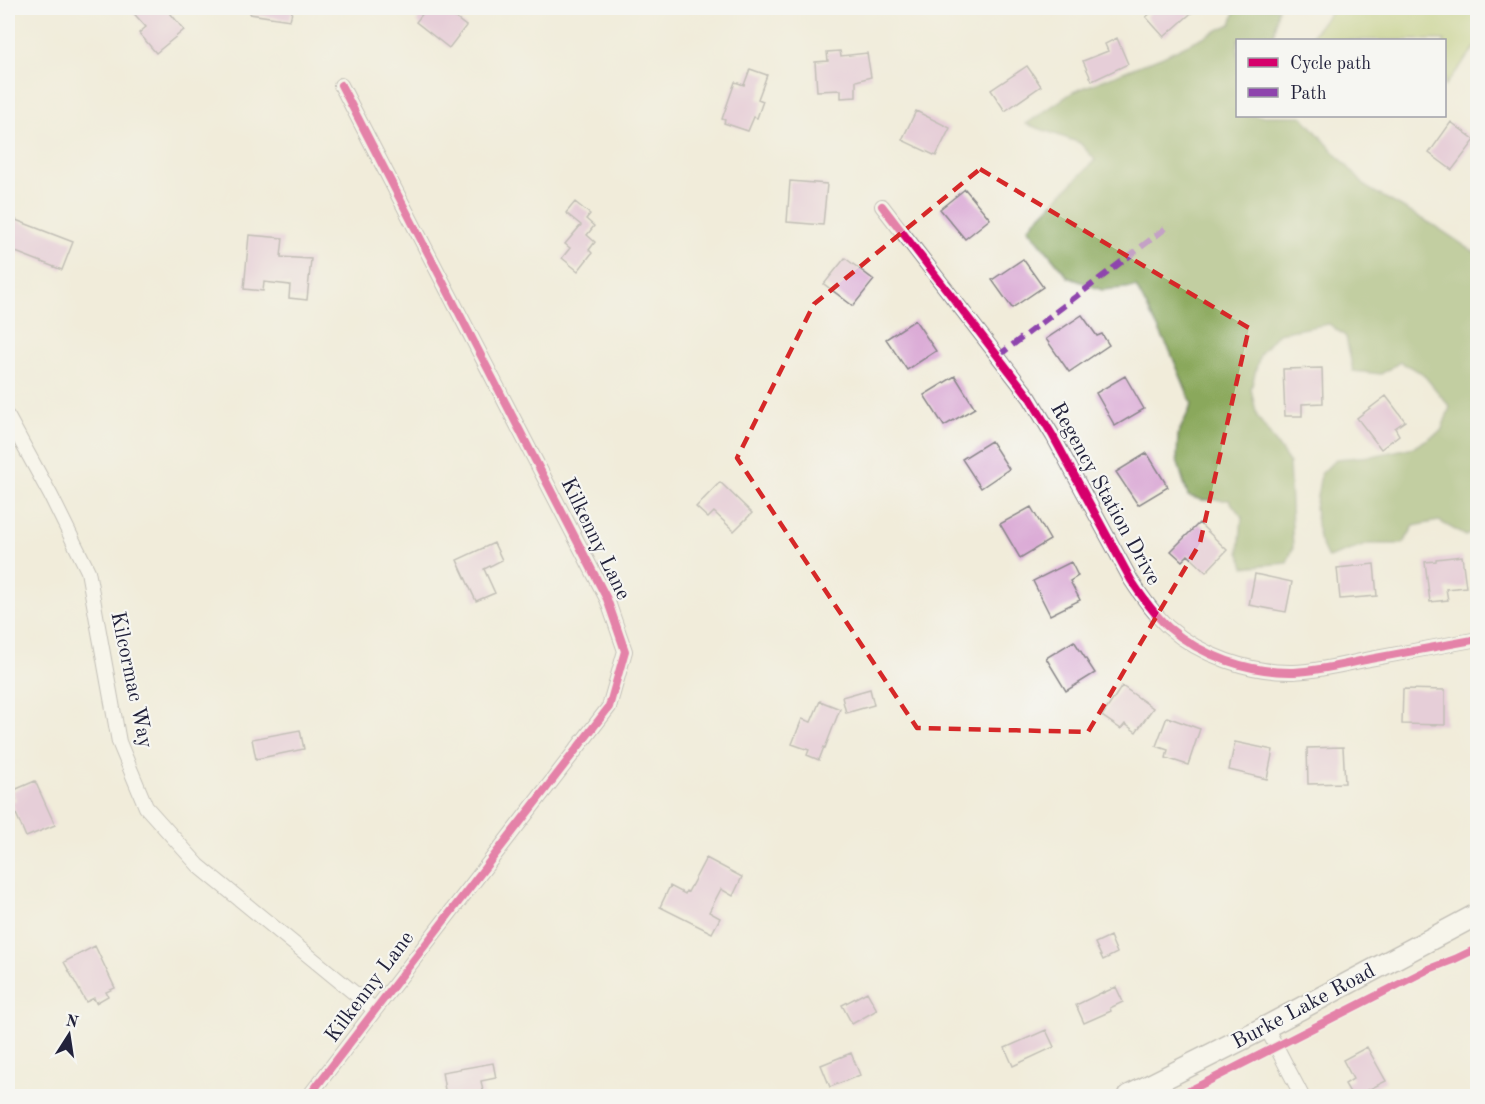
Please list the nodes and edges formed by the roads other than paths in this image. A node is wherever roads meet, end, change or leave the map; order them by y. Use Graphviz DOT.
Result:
graph roads {
  1 [pos="341,85"];
  2 [pos="882,206"];
  3 [pos="8,417"];
  4 [pos="1478,639"];
  5 [pos="1478,914"];
  6 [pos="375,1010"];
  7 [pos="1266,1027"];
  8 [pos="309,1096"];
  9 [pos="1129,1096"];
  10 [pos="1302,1096"];
  1 -- 6 [label="street, Kilkenny Lane"];
  2 -- 4 [label="street, Regency Station Drive"];
  3 -- 6 [label="street, Kilcormac Way"];
  5 -- 7 [label="main road, Burke Lake Road"];
  6 -- 8 [label="street, Kilkenny Lane"];
  7 -- 9 [label="main road, Burke Lake Road"];
  7 -- 10 [label="street"];
}
